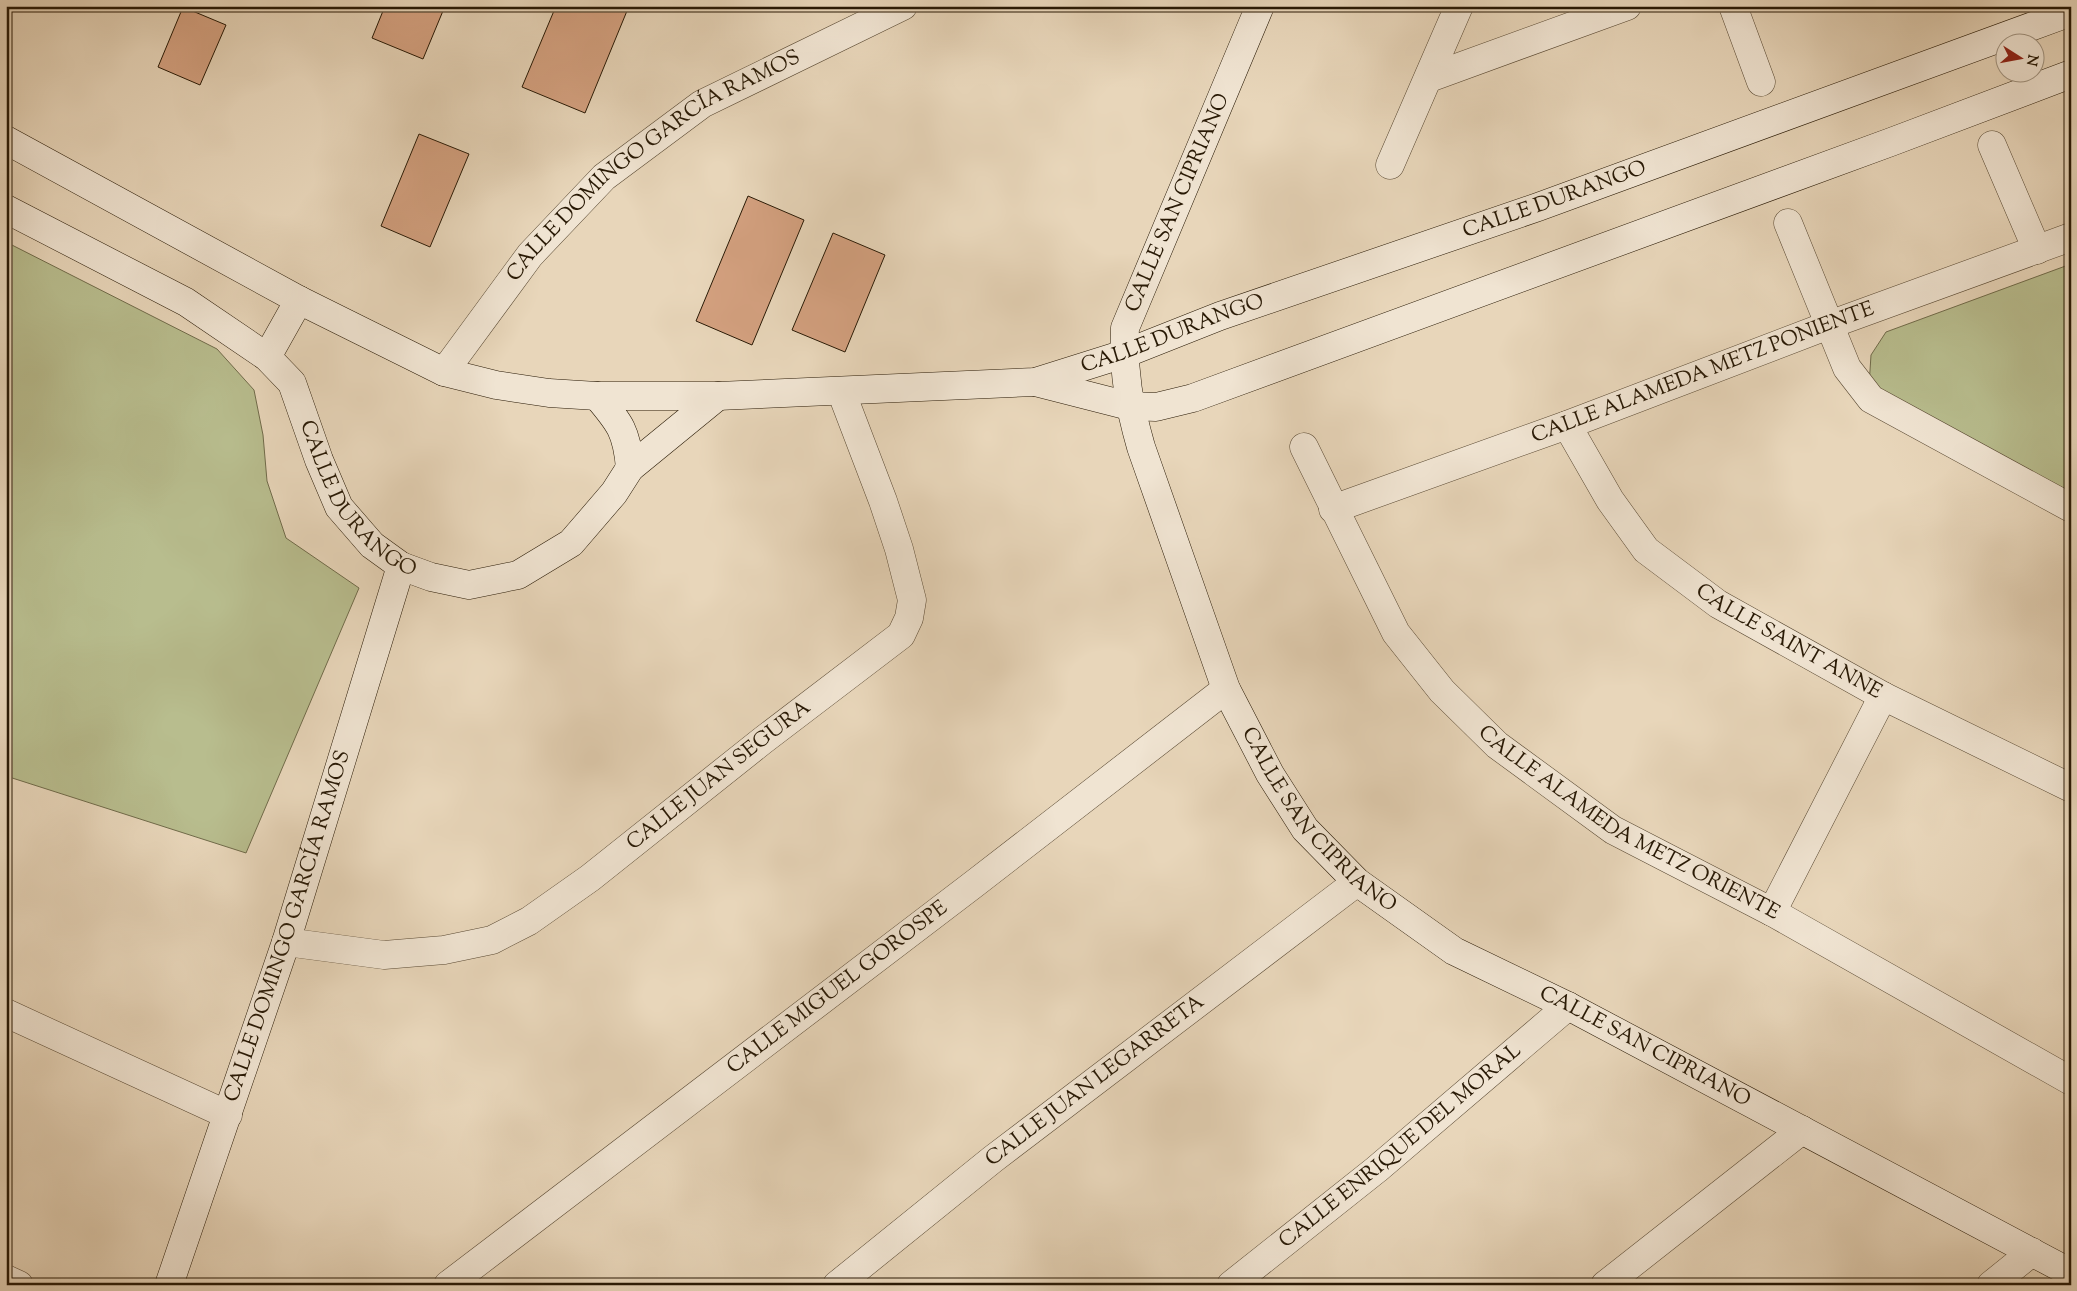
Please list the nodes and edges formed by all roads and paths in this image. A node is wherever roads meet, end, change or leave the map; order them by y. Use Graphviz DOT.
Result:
graph roads {
  1 [pos="903,6"];
  2 [pos="1260,6"];
  3 [pos="1459,6"];
  4 [pos="1627,6"];
  5 [pos="1733,6"];
  6 [pos="866,12"];
  7 [pos="2071,12"];
  8 [pos="2071,74"];
  9 [pos="1429,78"];
  10 [pos="1761,82"];
  11 [pos="6,140"];
  12 [pos="1992,145"];
  13 [pos="1390,165"];
  14 [pos="6,209"];
  15 [pos="1788,223"];
  16 [pos="2071,237"];
  17 [pos="2037,250"];
  18 [pos="300,300"];
  19 [pos="1829,325"];
  20 [pos="1124,354"];
  21 [pos="267,357"];
  22 [pos="444,372"];
  23 [pos="1035,382"];
  24 [pos="841,391"];
  25 [pos="597,396"];
  26 [pos="718,396"];
  27 [pos="1129,406"];
  28 [pos="1567,425"];
  29 [pos="1304,447"];
  30 [pos="630,468"];
  31 [pos="2071,508"];
  32 [pos="1333,509"];
  33 [pos="401,566"];
  34 [pos="1226,689"];
  35 [pos="1883,696"];
  36 [pos="2071,788"];
  37 [pos="1357,882"];
  38 [pos="1772,912"];
  39 [pos="286,942"];
  40 [pos="1568,1006"];
  41 [pos="6,1013"];
  42 [pos="2071,1080"];
  43 [pos="228,1115"];
  44 [pos="1802,1130"];
  45 [pos="2032,1252"];
  46 [pos="2071,1273"];
  47 [pos="6,1279"];
  48 [pos="18,1285"];
  49 [pos="169,1285"];
  50 [pos="448,1285"];
  51 [pos="837,1285"];
  52 [pos="1231,1285"];
  53 [pos="1605,1285"];
  54 [pos="1991,1285"];
  1 -- 6 [label="street, CALLE DOMINGO GARCÍA RAMOS"];
  2 -- 20 [label="street, CALLE SAN CIPRIANO"];
  3 -- 9 [label="street"];
  4 -- 9 [label="street"];
  5 -- 10 [label="street"];
  6 -- 22 [label="street, CALLE DOMINGO GARCÍA RAMOS"];
  7 -- 20 [label="street, CALLE DURANGO"];
  8 -- 27 [label="street, CALLE DURANGO"];
  9 -- 13 [label="street"];
  11 -- 18 [label="street, CALLE DURANGO"];
  12 -- 17 [label="street"];
  14 -- 21 [label="street, CALLE DURANGO"];
  15 -- 19 [label="street"];
  16 -- 17 [label="street, CALLE ALAMEDA METZ PONIENTE"];
  17 -- 19 [label="street, CALLE ALAMEDA METZ PONIENTE"];
  18 -- 21 [label="street"];
  18 -- 22 [label="street, CALLE DURANGO"];
  19 -- 28 [label="street, CALLE ALAMEDA METZ PONIENTE"];
  19 -- 31 [label="street"];
  20 -- 23 [label="street, CALLE DURANGO"];
  20 -- 27 [label="street, CALLE SAN CIPRIANO"];
  21 -- 33 [label="street, CALLE DURANGO"];
  22 -- 25 [label="street, CALLE DURANGO"];
  23 -- 24 [label="street, CALLE DURANGO"];
  23 -- 27 [label="street, CALLE DURANGO"];
  24 -- 26 [label="street, CALLE DURANGO"];
  24 -- 39 [label="street, CALLE JUAN SEGURA"];
  25 -- 26 [label="street, CALLE DURANGO"];
  25 -- 30 [label="street"];
  26 -- 30 [label="street, CALLE DURANGO"];
  27 -- 34 [label="street, CALLE SAN CIPRIANO"];
  28 -- 32 [label="street, CALLE ALAMEDA METZ PONIENTE"];
  28 -- 35 [label="street, CALLE SAINT ANNE"];
  29 -- 32 [label="street, CALLE ALAMEDA METZ ORIENTE"];
  30 -- 33 [label="street, CALLE DURANGO"];
  32 -- 38 [label="street, CALLE ALAMEDA METZ ORIENTE"];
  33 -- 39 [label="street, CALLE DOMINGO GARCÍA RAMOS"];
  34 -- 37 [label="street, CALLE SAN CIPRIANO"];
  34 -- 50 [label="street, CALLE MIGUEL GOROSPE"];
  35 -- 36 [label="street, CALLE SAINT ANNE"];
  35 -- 38 [label="street"];
  37 -- 40 [label="street, CALLE SAN CIPRIANO"];
  37 -- 51 [label="street, CALLE JUAN LEGARRETA"];
  38 -- 42 [label="street, CALLE ALAMEDA METZ ORIENTE"];
  39 -- 43 [label="street, CALLE DOMINGO GARCÍA RAMOS"];
  40 -- 44 [label="street, CALLE SAN CIPRIANO"];
  40 -- 52 [label="street, CALLE ENRIQUE DEL MORAL"];
  41 -- 43 [label="street"];
  43 -- 49 [label="street, CALLE DOMINGO GARCÍA RAMOS"];
  44 -- 45 [label="street, CALLE SAN CIPRIANO"];
  44 -- 53 [label="street"];
  45 -- 46 [label="street, CALLE SAN CIPRIANO"];
  45 -- 54 [label="street"];
  47 -- 48 [label="street"];
}
